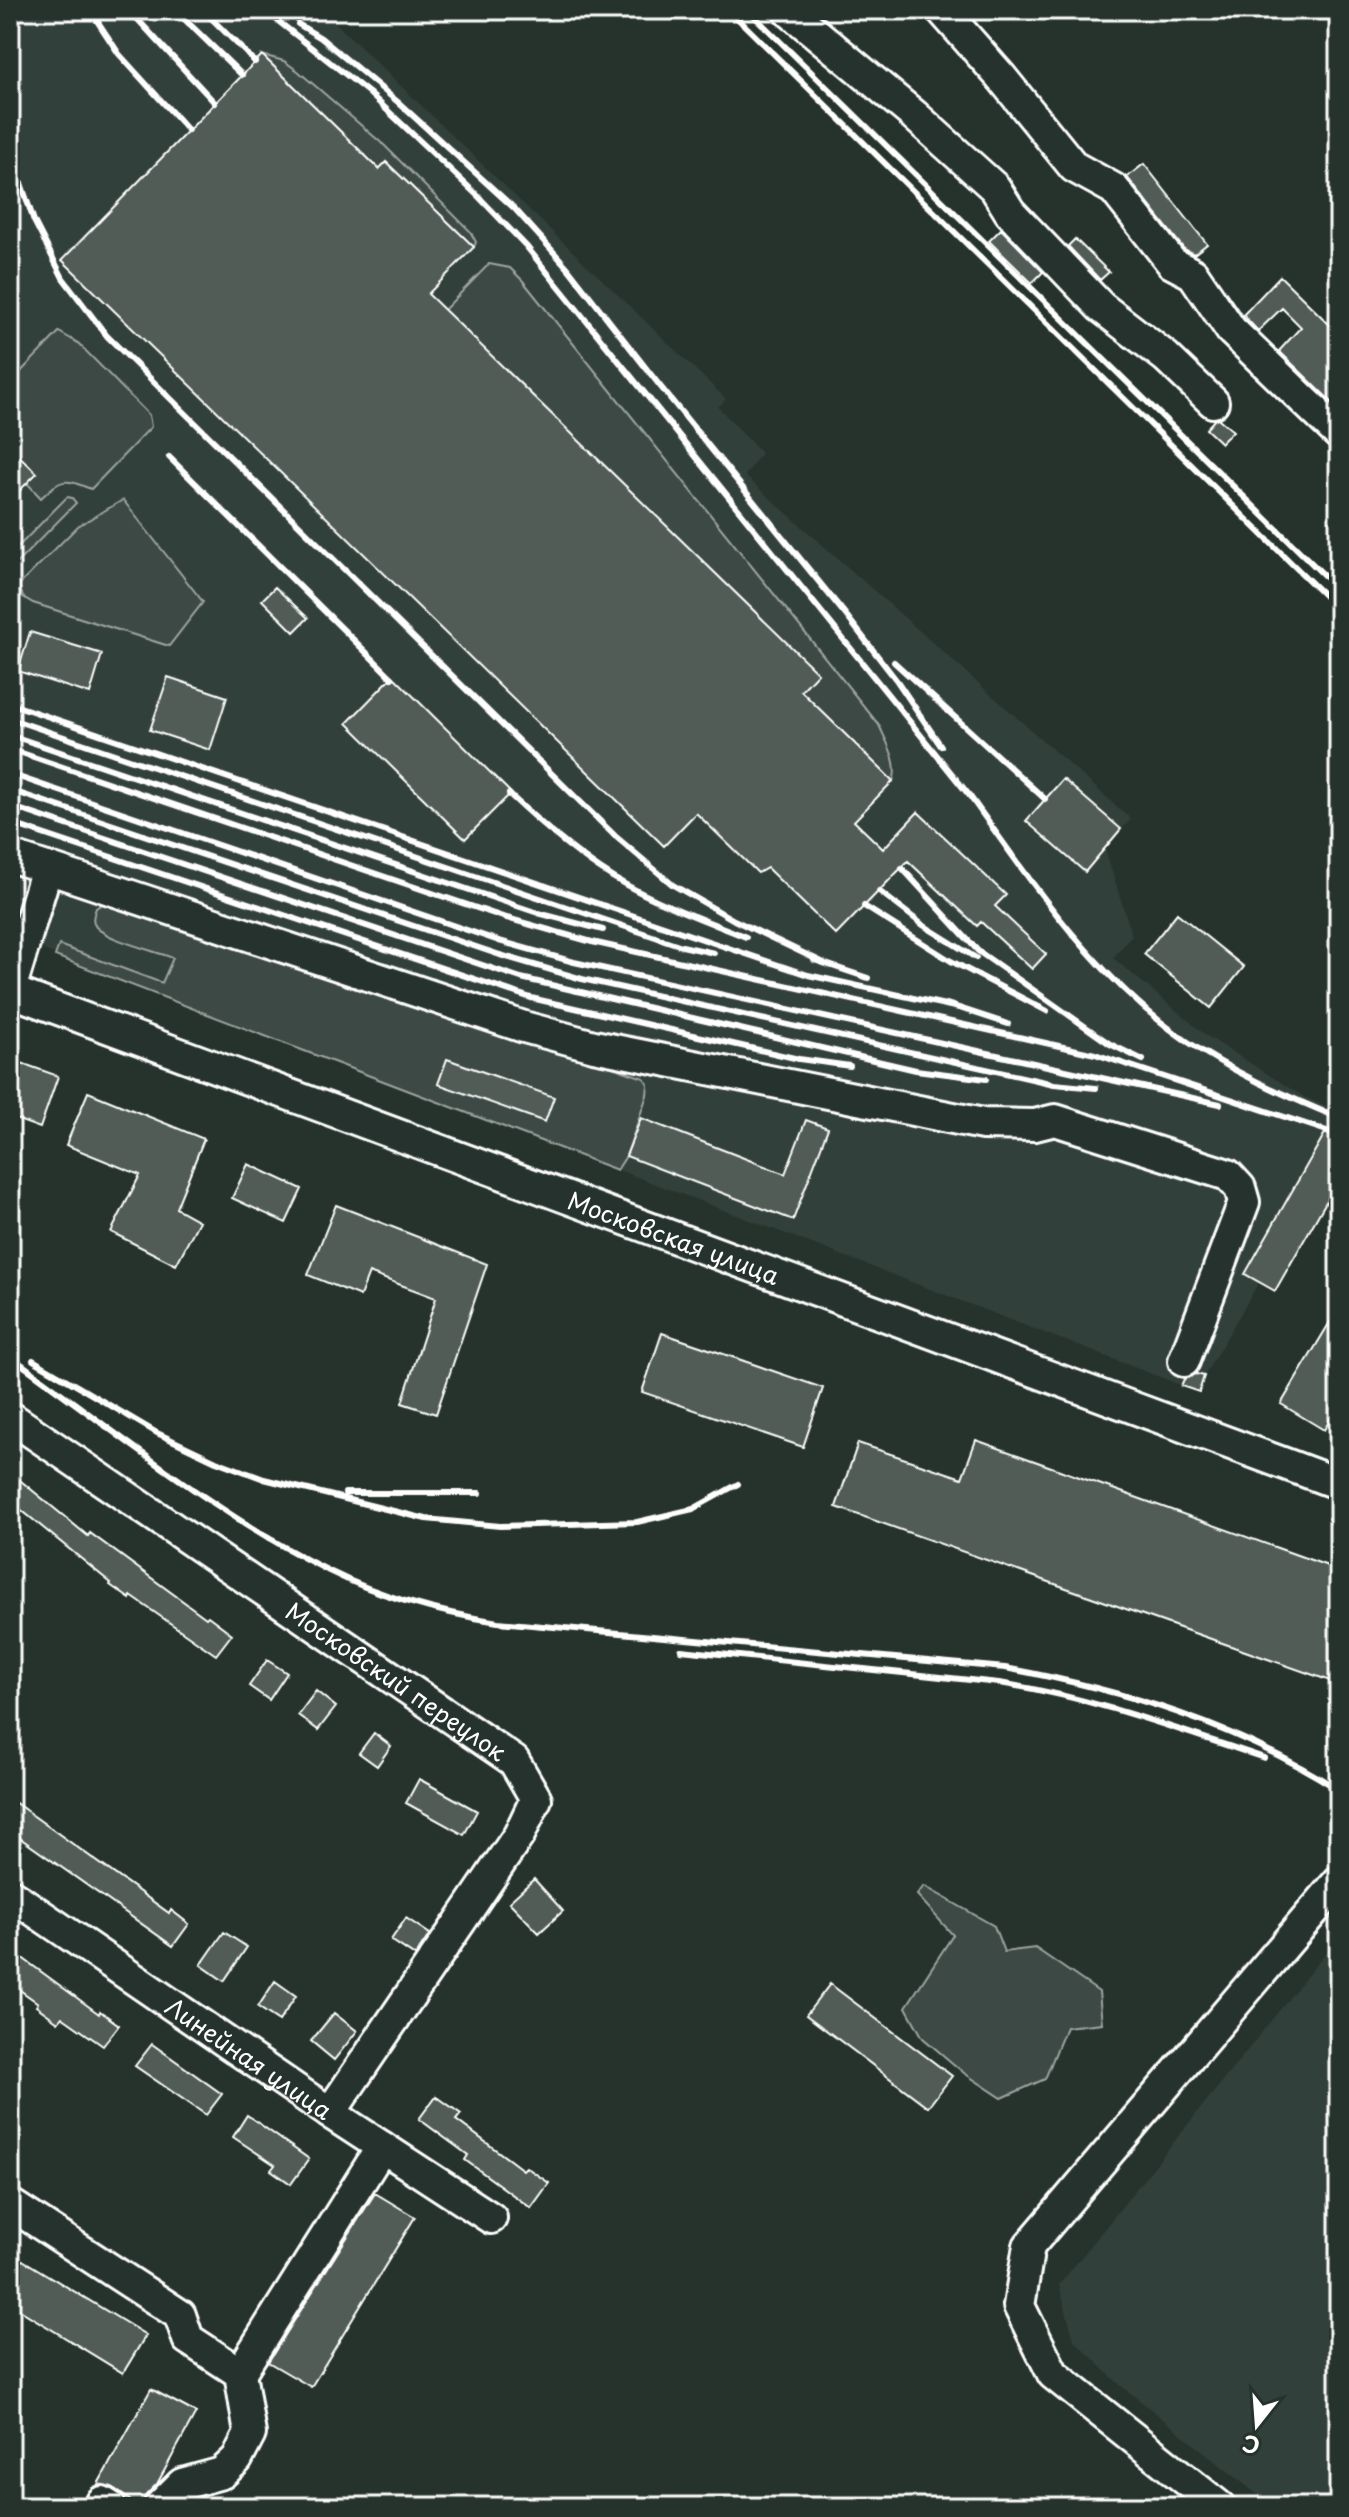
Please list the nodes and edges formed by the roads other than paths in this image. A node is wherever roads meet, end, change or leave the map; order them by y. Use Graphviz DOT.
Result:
graph roads {
  1 [pos="788,10"];
  2 [pos="942,10"];
  3 [pos="1213,402"];
  4 [pos="1339,434"];
  5 [pos="10,856"];
  6 [pos="47,868"];
  7 [pos="10,991"];
  8 [pos="1184,1361"];
  9 [pos="10,1417"];
  10 [pos="1339,1484"];
  11 [pos="1339,1881"];
  12 [pos="10,1894"];
  13 [pos="330,2113"];
  14 [pos="382,2147"];
  15 [pos="10,2204"];
  16 [pos="491,2218"];
  17 [pos="240,2373"];
  18 [pos="159,2507"];
  19 [pos="1220,2507"];
  1 -- 3 [label="street"];
  2 -- 4 [label="street"];
  5 -- 6 [label="street"];
  6 -- 7 [label="street"];
  6 -- 8 [label="street"];
  7 -- 10 [label="street, Московская улица"];
  9 -- 13 [label="street, Московский переулок"];
  11 -- 19 [label="street"];
  12 -- 13 [label="street, Линейная улица"];
  13 -- 14 [label="street, Линейная улица"];
  14 -- 16 [label="street, Линейная улица"];
  14 -- 17 [label="street"];
  15 -- 17 [label="street"];
  17 -- 18 [label="street"];
}
